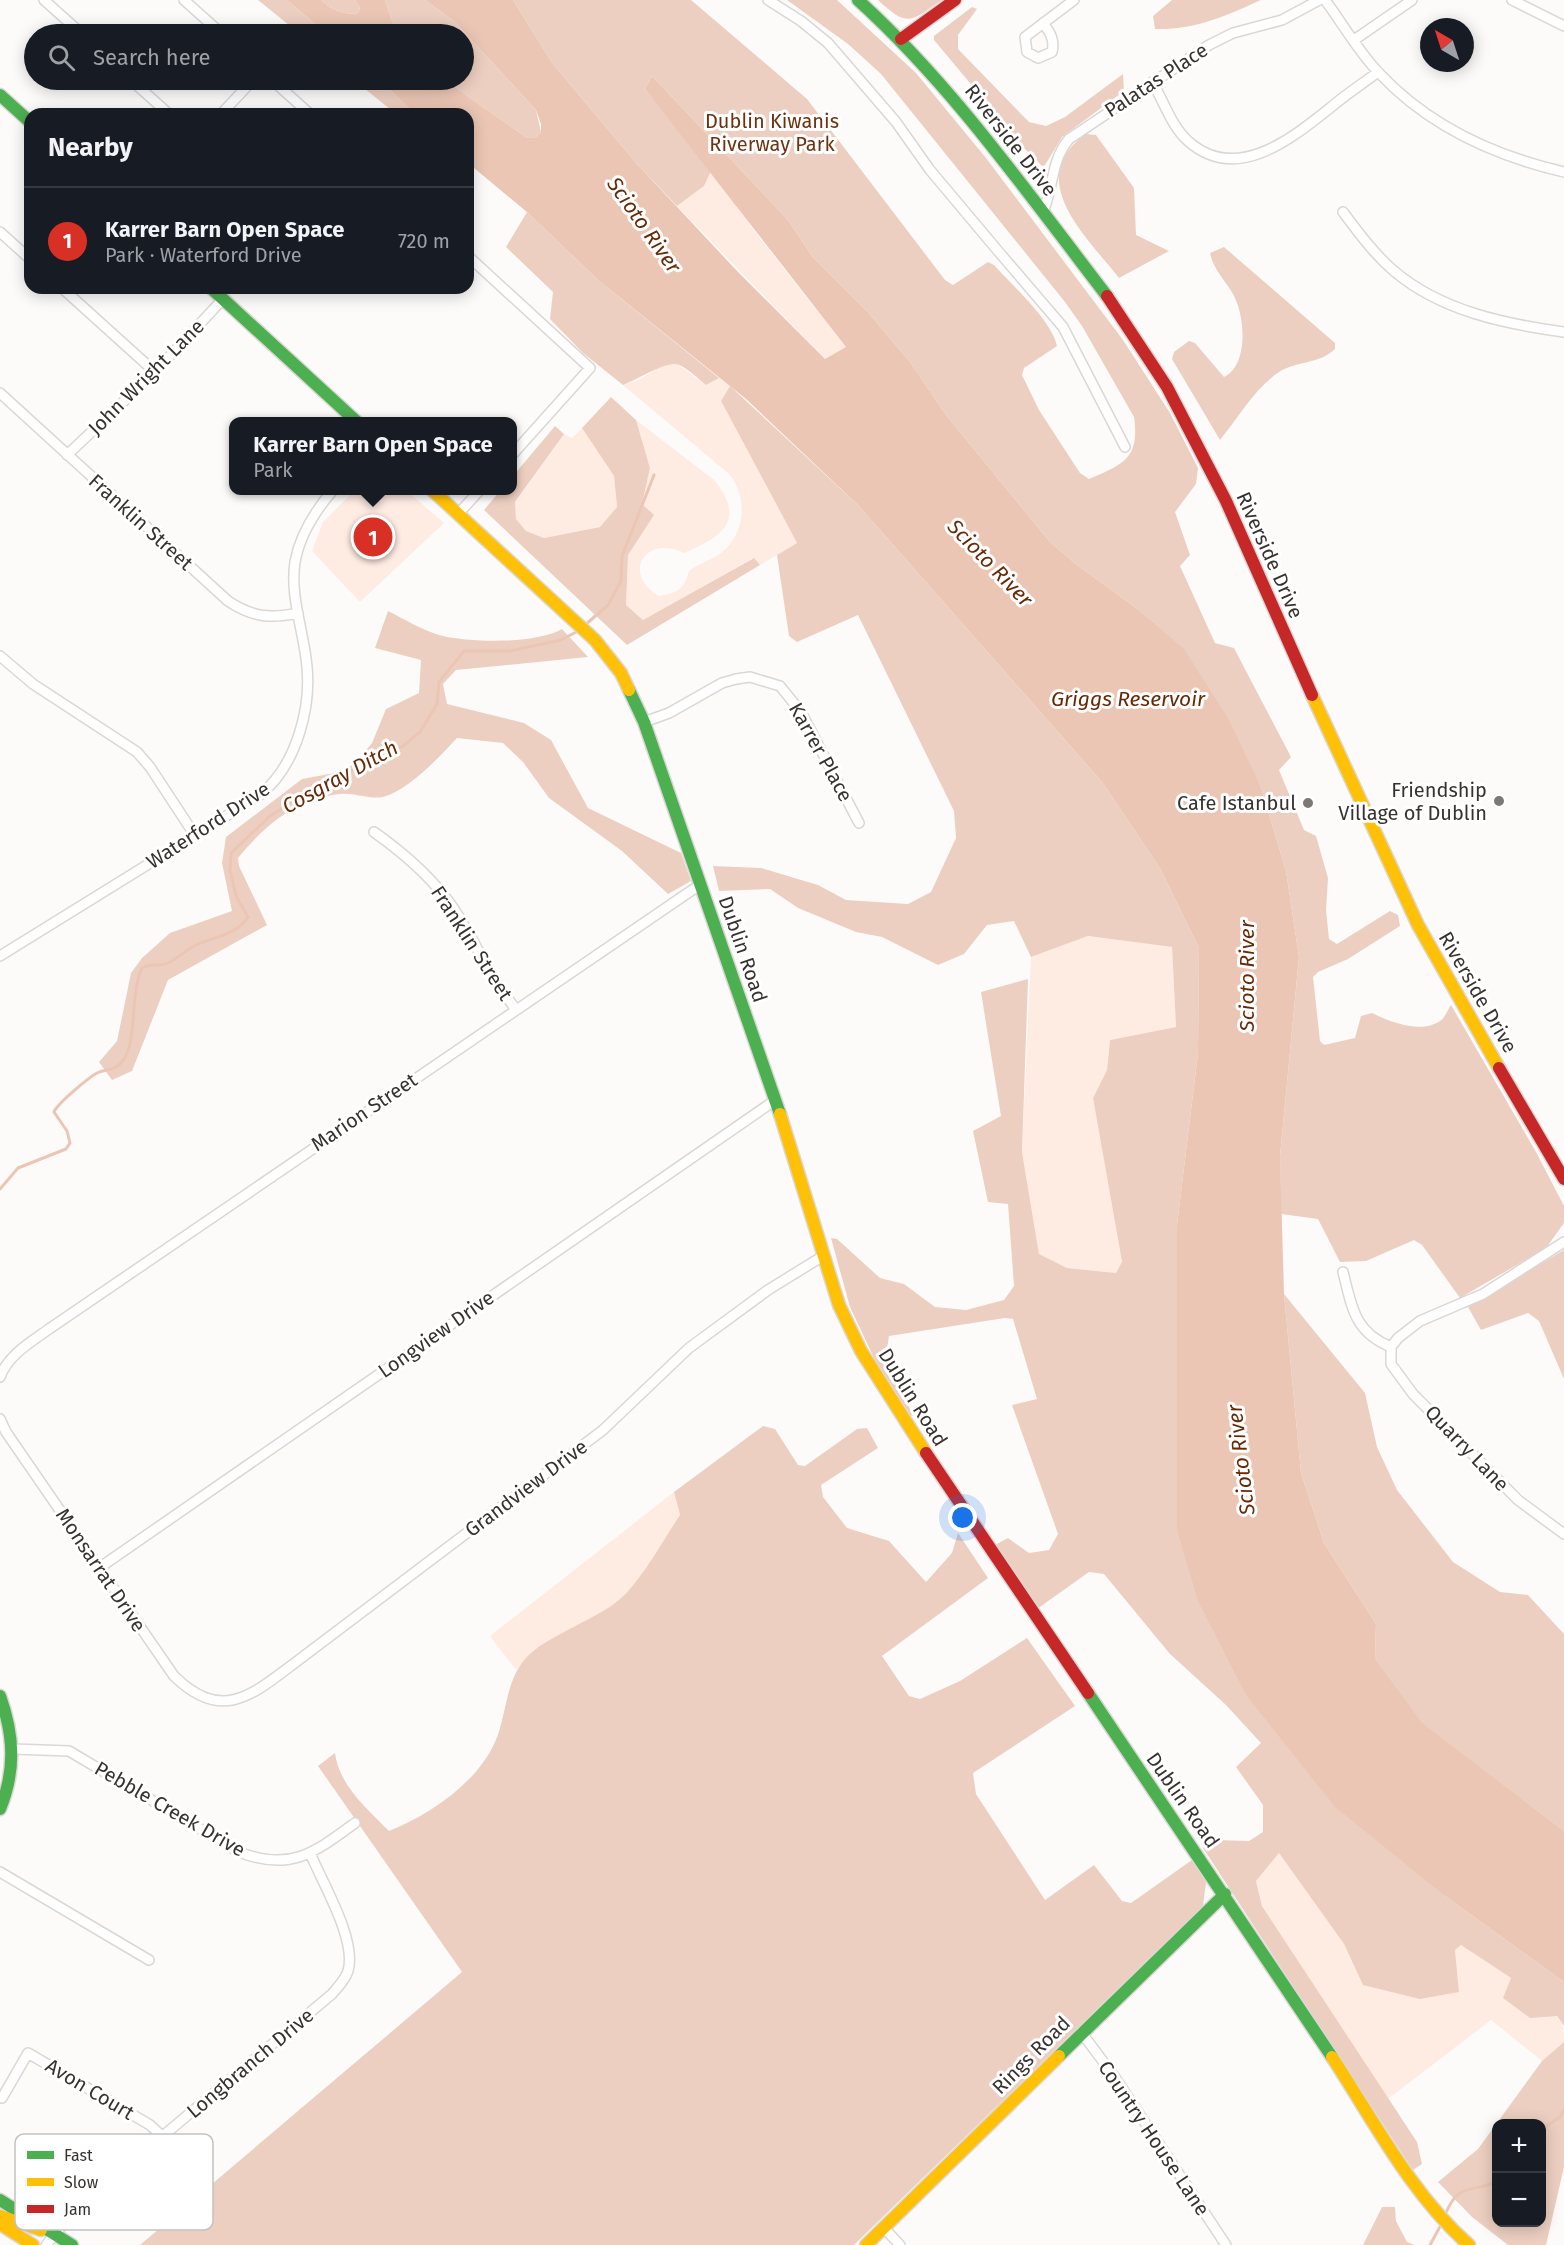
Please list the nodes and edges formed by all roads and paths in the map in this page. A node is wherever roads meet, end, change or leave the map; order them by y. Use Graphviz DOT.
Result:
graph roads {
  1 [pos="44,0"];
  2 [pos="184,0"];
  3 [pos="768,0"];
  4 [pos="858,0"];
  5 [pos="955,0"];
  6 [pos="1074,0"];
  7 [pos="1319,0"];
  8 [pos="1325,0"];
  9 [pos="1412,0"];
  10 [pos="1512,0"];
  11 [pos="1043,23"];
  12 [pos="71,24"];
  13 [pos="211,24"];
  14 [pos="1564,26"];
  15 [pos="901,39"];
  16 [pos="1354,40"];
  17 [pos="1378,72"];
  18 [pos="1152,82"];
  19 [pos="142,90"];
  20 [pos="244,90"];
  21 [pos="283,90"];
  22 [pos="0,95"];
  23 [pos="162,108"];
  24 [pos="227,108"];
  25 [pos="303,108"];
  26 [pos="24,117"];
  27 [pos="1564,172"];
  28 [pos="1043,212"];
  29 [pos="1343,212"];
  30 [pos="0,232"];
  31 [pos="24,254"];
  32 [pos="474,262"];
  33 [pos="69,294"];
  34 [pos="218,294"];
  35 [pos="223,299"];
  36 [pos="1564,332"];
  37 [pos="155,372"];
  38 [pos="0,393"];
  39 [pos="352,417"];
  40 [pos="1125,447"];
  41 [pos="517,450"];
  42 [pos="68,455"];
  43 [pos="329,495"];
  44 [pos="437,495"];
  45 [pos="475,495"];
  46 [pos="458,514"];
  47 [pos="297,614"];
  48 [pos="0,656"];
  49 [pos="644,722"];
  50 [pos="859,823"];
  51 [pos="374,832"];
  52 [pos="194,834"];
  53 [pos="700,884"];
  54 [pos="0,956"];
  55 [pos="515,1008"];
  56 [pos="774,1101"];
  57 [pos="1564,1179"];
  58 [pos="1564,1242"];
  59 [pos="823,1256"];
  60 [pos="1343,1272"];
  61 [pos="1391,1347"];
  62 [pos="0,1377"];
  63 [pos="0,1419"];
  64 [pos="1564,1534"];
  65 [pos="99,1568"];
  66 [pos="0,1696"];
  67 [pos="219,1702"];
  68 [pos="13,1749"];
  69 [pos="0,1809"];
  70 [pos="355,1823"];
  71 [pos="311,1855"];
  72 [pos="0,1872"];
  73 [pos="1225,1894"];
  74 [pos="149,1960"];
  75 [pos="1081,2032"];
  76 [pos="2,2098"];
  77 [pos="159,2134"];
  78 [pos="167,2134"];
  79 [pos="0,2200"];
  80 [pos="15,2209"];
  81 [pos="0,2216"];
  82 [pos="15,2221"];
  83 [pos="0,2224"];
  84 [pos="884,2228"];
  85 [pos="43,2230"];
  86 [pos="49,2230"];
  87 [pos="59,2230"];
  88 [pos="55,2234"];
  89 [pos="33,2245"];
  90 [pos="46,2245"];
  91 [pos="72,2245"];
  92 [pos="866,2245"];
  93 [pos="900,2245"];
  94 [pos="1226,2245"];
  95 [pos="1469,2245"];
  1 -- 12 [label="street"];
  2 -- 13 [label="street"];
  3 -- 40 [label="street"];
  4 -- 15 [label="main road, Riverside Drive"];
  5 -- 15 [label="main road"];
  6 -- 11 [label="street"];
  7 -- 18 [label="street, Palatas Place"];
  8 -- 16 [label="street"];
  9 -- 16 [label="street"];
  10 -- 14 [label="street"];
  15 -- 28 [label="main road, Riverside Drive"];
  16 -- 17 [label="street"];
  17 -- 18 [label="street"];
  17 -- 27 [label="street"];
  18 -- 28 [label="street, Palatas Place"];
  19 -- 23 [label="street"];
  20 -- 24 [label="street"];
  21 -- 25 [label="street"];
  22 -- 26 [label="main road"];
  28 -- 57 [label="main road, Riverside Drive"];
  29 -- 36 [label="street"];
  30 -- 31 [label="street"];
  32 -- 41 [label="street"];
  33 -- 37 [label="street"];
  34 -- 35 [label="main road"];
  35 -- 37 [label="street, John Wright Lane"];
  35 -- 39 [label="main road"];
  37 -- 42 [label="street, John Wright Lane"];
  38 -- 42 [label="street, Franklin Street"];
  42 -- 47 [label="street, Franklin Street"];
  43 -- 47 [label="street, Waterford Drive"];
  44 -- 46 [label="main road, Dublin Road"];
  45 -- 46 [label="street"];
  46 -- 49 [label="main road, Dublin Road"];
  47 -- 52 [label="street, Waterford Drive"];
  48 -- 52 [label="street"];
  49 -- 50 [label="street, Karrer Place"];
  49 -- 53 [label="main road, Dublin Road"];
  51 -- 55 [label="street, Franklin Street"];
  52 -- 54 [label="street, Waterford Drive"];
  53 -- 55 [label="street, Marion Street"];
  53 -- 56 [label="main road, Dublin Road"];
  55 -- 62 [label="street, Marion Street"];
  56 -- 59 [label="main road, Dublin Road"];
  56 -- 65 [label="street, Longview Drive"];
  58 -- 61 [label="street"];
  59 -- 67 [label="street, Grandview Drive"];
  59 -- 73 [label="main road, Dublin Road"];
  60 -- 61 [label="street"];
  61 -- 64 [label="street, Quarry Lane"];
  63 -- 65 [label="street, Monsarrat Drive"];
  65 -- 67 [label="street, Monsarrat Drive"];
  66 -- 68 [label="main road"];
  68 -- 69 [label="main road"];
  68 -- 71 [label="street, Pebble Creek Drive"];
  70 -- 71 [label="street, Pebble Creek Drive"];
  71 -- 78 [label="street, Longbranch Drive"];
  72 -- 74 [label="street"];
  73 -- 75 [label="main road, Rings Road"];
  73 -- 95 [label="main road, Dublin Road"];
  75 -- 84 [label="main road, Rings Road"];
  75 -- 94 [label="street, Country House Lane"];
  76 -- 77 [label="street, Avon Court"];
  79 -- 80 [label="main road"];
  81 -- 82 [label="main road"];
  83 -- 89 [label="main road"];
  84 -- 92 [label="main road, Rings Road"];
  84 -- 93 [label="street"];
  85 -- 88 [label="main road"];
  86 -- 88 [label="main road"];
  87 -- 88 [label="street, Longbranch Drive"];
  88 -- 90 [label="street, Longbranch Drive"];
  88 -- 91 [label="main road"];
}
